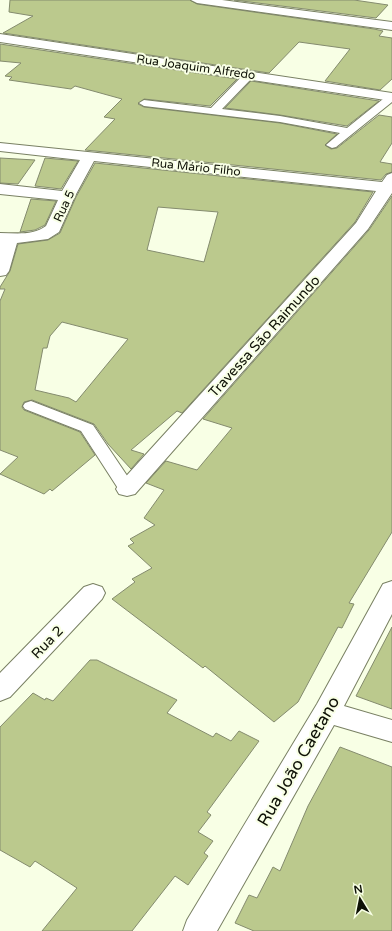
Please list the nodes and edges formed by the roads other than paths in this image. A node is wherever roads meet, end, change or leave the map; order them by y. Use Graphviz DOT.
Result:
graph roads {
  1 [pos="198,0"];
  2 [pos="392,26"];
  3 [pos="0,38"];
  4 [pos="249,75"];
  5 [pos="392,97"];
  6 [pos="144,103"];
  7 [pos="214,111"];
  8 [pos="348,131"];
  9 [pos="332,145"];
  10 [pos="0,147"];
  11 [pos="90,156"];
  12 [pos="390,184"];
  13 [pos="0,189"];
  14 [pos="67,196"];
  15 [pos="5,238"];
  16 [pos="0,271"];
  17 [pos="31,406"];
  18 [pos="127,489"];
  19 [pos="392,590"];
  20 [pos="93,593"];
  21 [pos="0,690"];
  22 [pos="327,712"];
  23 [pos="392,731"];
  24 [pos="199,931"];
  1 -- 2 [label="street"];
  3 -- 4 [label="street, Rua Joaquim Alfredo"];
  4 -- 5 [label="street, Rua Joaquim Alfredo"];
  4 -- 7 [label="lane"];
  5 -- 8 [label="lane"];
  6 -- 7 [label="lane"];
  7 -- 8 [label="lane"];
  8 -- 9 [label="lane"];
  10 -- 11 [label="street, Rua Mário Filho"];
  11 -- 12 [label="street, Rua Mário Filho"];
  11 -- 14 [label="street, Rua 5"];
  12 -- 18 [label="street, Travessa São Raimundo"];
  13 -- 14 [label="street"];
  14 -- 15 [label="street, Rua 5"];
  15 -- 16 [label="street, Rua 5"];
  17 -- 18 [label="lane"];
  19 -- 22 [label="street, Rua João Caetano"];
  20 -- 21 [label="street, Rua 2"];
  22 -- 23 [label="street"];
  22 -- 24 [label="street, Rua João Caetano"];
}
